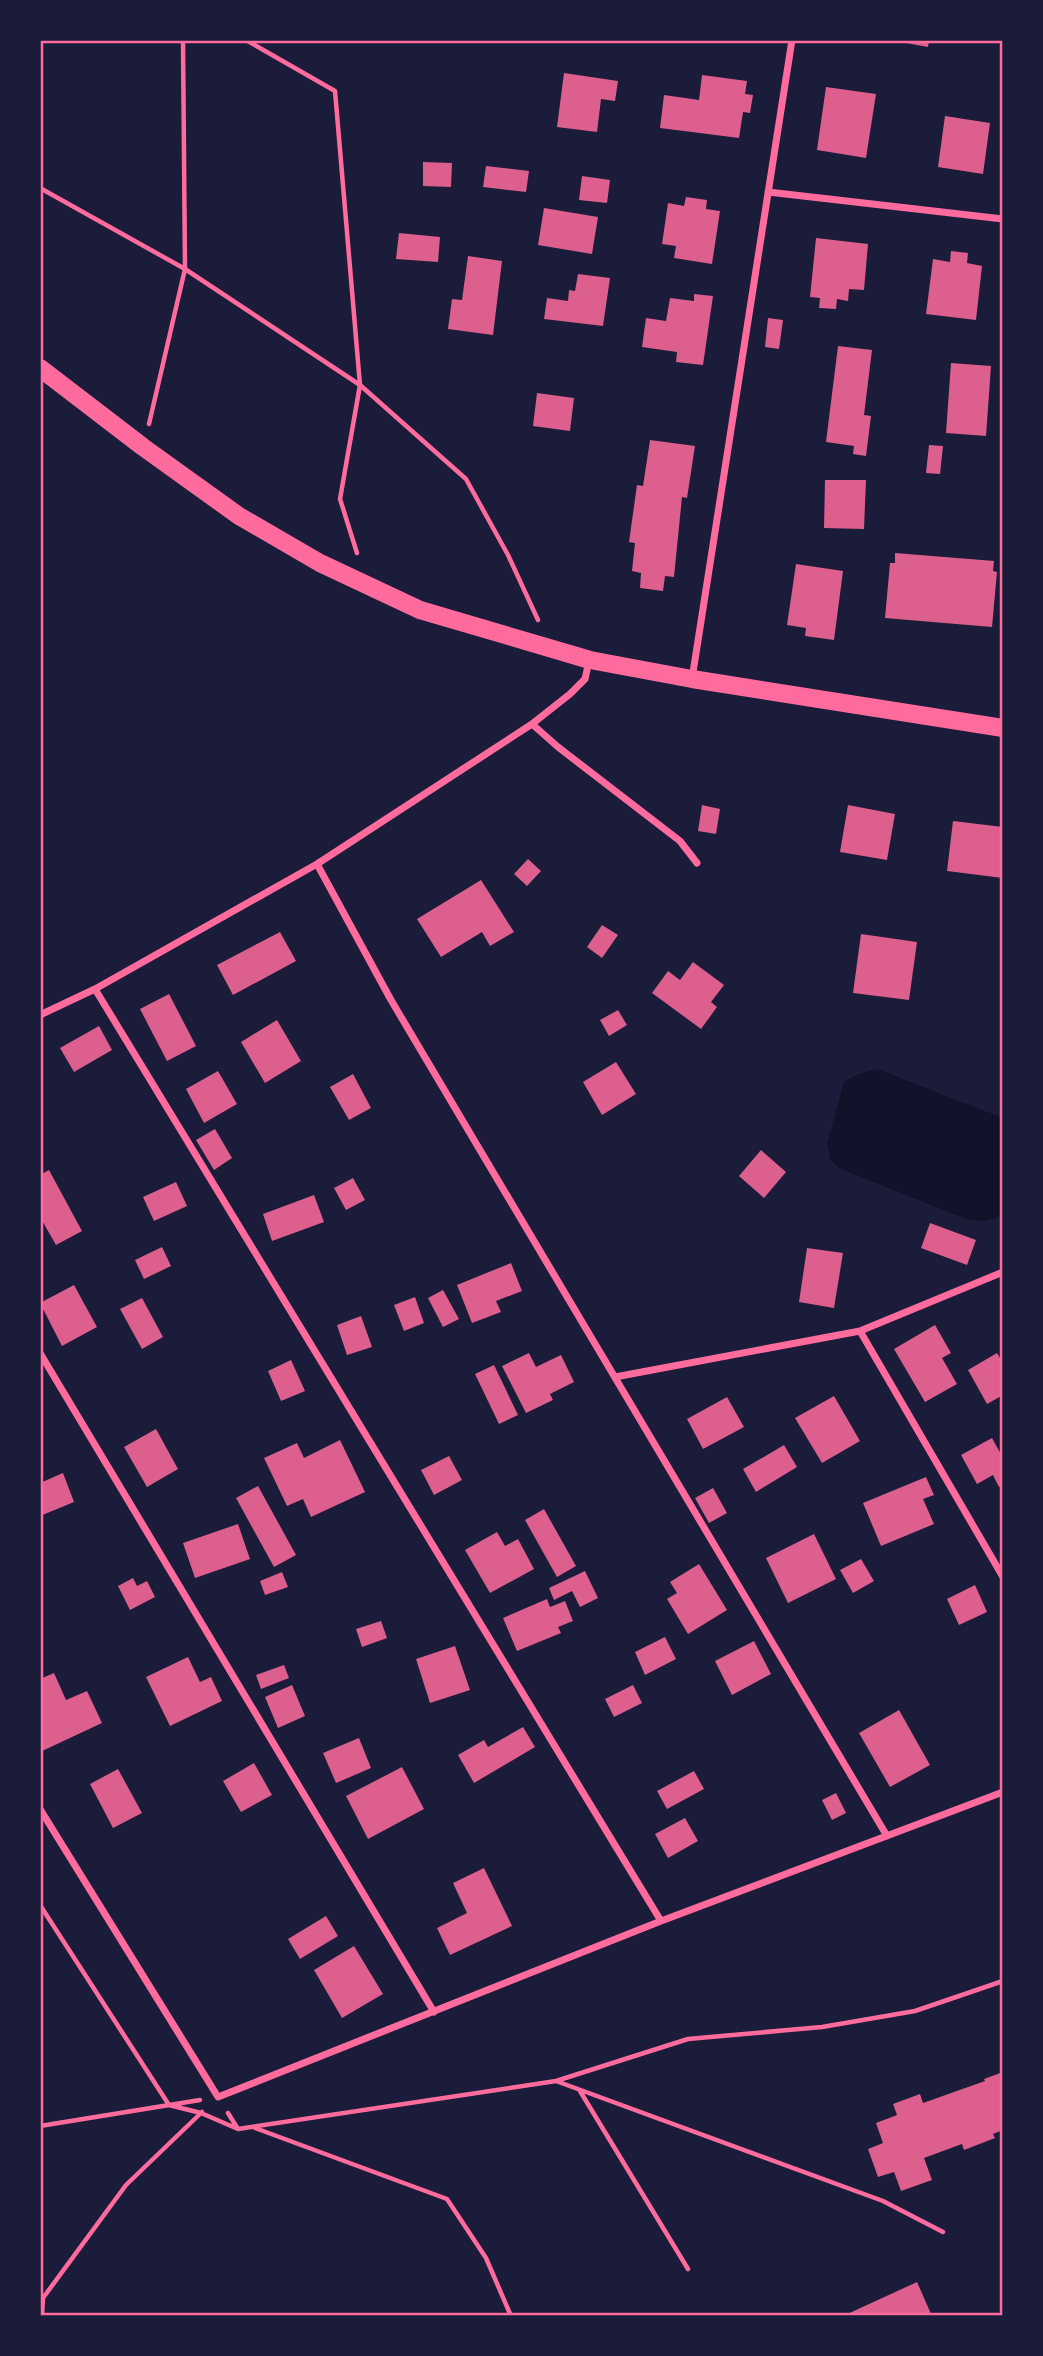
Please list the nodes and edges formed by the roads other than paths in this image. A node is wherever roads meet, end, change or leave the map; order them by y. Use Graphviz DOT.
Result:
graph roads {
  1 [pos="792,40"];
  2 [pos="768,192"];
  3 [pos="1003,219"];
  4 [pos="40,368"];
  5 [pos="590,660"];
  6 [pos="692,679"];
  7 [pos="532,724"];
  8 [pos="1003,728"];
  9 [pos="697,863"];
  10 [pos="317,864"];
  11 [pos="95,989"];
  12 [pos="40,1015"];
  13 [pos="1003,1272"];
  14 [pos="860,1331"];
  15 [pos="40,1353"];
  16 [pos="615,1377"];
  17 [pos="1003,1577"];
  18 [pos="1003,1792"];
  19 [pos="40,1809"];
  20 [pos="887,1836"];
  21 [pos="661,1921"];
  22 [pos="434,2012"];
  1 -- 2 [label="street"];
  2 -- 3 [label="street"];
  2 -- 6 [label="street"];
  4 -- 5 [label="main road"];
  5 -- 6 [label="main road"];
  5 -- 7 [label="street"];
  6 -- 8 [label="main road"];
  7 -- 9 [label="street"];
  7 -- 10 [label="street"];
  10 -- 11 [label="street"];
  10 -- 16 [label="street"];
  11 -- 12 [label="street"];
  11 -- 21 [label="street"];
  13 -- 14 [label="street"];
  14 -- 16 [label="street"];
  14 -- 17 [label="street"];
  15 -- 22 [label="street"];
  16 -- 20 [label="street"];
  18 -- 20 [label="street"];
  19 -- 22 [label="street"];
  20 -- 21 [label="street"];
  21 -- 22 [label="street"];
}
